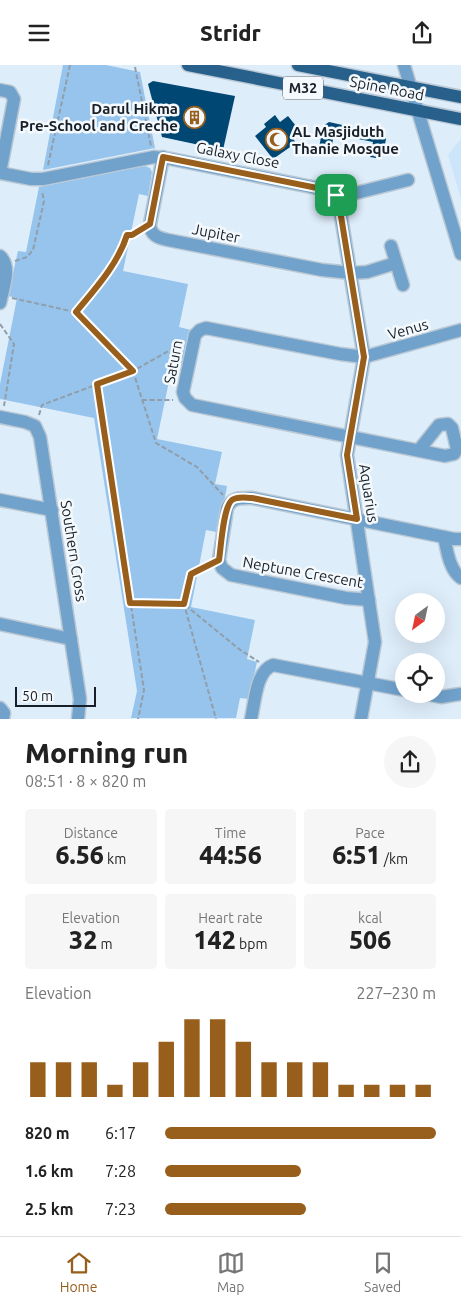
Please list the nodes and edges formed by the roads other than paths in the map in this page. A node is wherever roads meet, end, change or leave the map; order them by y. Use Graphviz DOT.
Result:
graph roads {
  1 [pos="188,65"];
  2 [pos="298,65"];
  3 [pos="404,65"];
  4 [pos="411,87"];
  5 [pos="0,90"];
  6 [pos="461,97"];
  7 [pos="418,111"];
  8 [pos="461,119"];
  9 [pos="5,120"];
  10 [pos="158,157"];
  11 [pos="0,173"];
  12 [pos="408,180"];
  13 [pos="336,195"];
  14 [pos="391,246"];
  15 [pos="461,254"];
  16 [pos="6,259"];
  17 [pos="396,263"];
  18 [pos="351,273"];
  19 [pos="403,285"];
  20 [pos="1,299"];
  21 [pos="461,330"];
  22 [pos="364,357"];
  23 [pos="1,417"];
  24 [pos="349,437"];
  25 [pos="419,450"];
  26 [pos="0,500"];
  27 [pos="52,510"];
  28 [pos="357,519"];
  29 [pos="444,537"];
  30 [pos="461,539"];
  31 [pos="461,578"];
  32 [pos="369,600"];
  33 [pos="0,624"];
  34 [pos="71,639"];
  35 [pos="368,683"];
  36 [pos="395,688"];
  37 [pos="461,694"];
  38 [pos="445,696"];
  39 [pos="0,708"];
  40 [pos="3,719"];
  41 [pos="78,719"];
  42 [pos="252,719"];
  43 [pos="361,719"];
  1 -- 7 [label="main road, Spine Road / M32"];
  2 -- 4 [label="main road, Spine Road / M32"];
  3 -- 4 [label="street"];
  4 -- 6 [label="main road, Spine Road / M32"];
  4 -- 7 [label="street"];
  5 -- 9 [label="street"];
  7 -- 8 [label="main road, Spine Road / M32"];
  7 -- 15 [label="street"];
  9 -- 11 [label="street"];
  10 -- 11 [label="street, Galaxy Close"];
  10 -- 13 [label="street, Galaxy Close"];
  10 -- 18 [label="street, Jupiter"];
  12 -- 13 [label="street, Galaxy Close"];
  13 -- 18 [label="street, Aquarius"];
  14 -- 17 [label="street"];
  16 -- 20 [label="street"];
  17 -- 18 [label="street"];
  17 -- 19 [label="street"];
  18 -- 22 [label="street, Aquarius"];
  21 -- 22 [label="street, Venus"];
  22 -- 24 [label="street, Aquarius"];
  22 -- 24 [label="street, Saturn"];
  23 -- 27 [label="street, Southern Cross"];
  24 -- 25 [label="street, Saturn"];
  24 -- 28 [label="street, Aquarius"];
  26 -- 27 [label="street"];
  27 -- 34 [label="street, Southern Cross"];
  28 -- 29 [label="street"];
  28 -- 32 [label="street, Aquarius"];
  28 -- 32 [label="street, Neptune Crescent"];
  29 -- 30 [label="street"];
  29 -- 31 [label="street"];
  32 -- 35 [label="street, Aquarius"];
  33 -- 34 [label="street"];
  34 -- 41 [label="street, Southern Cross"];
  35 -- 36 [label="street"];
  35 -- 42 [label="street"];
  35 -- 43 [label="street, Aquarius"];
  37 -- 38 [label="street"];
  39 -- 40 [label="street"];
}
